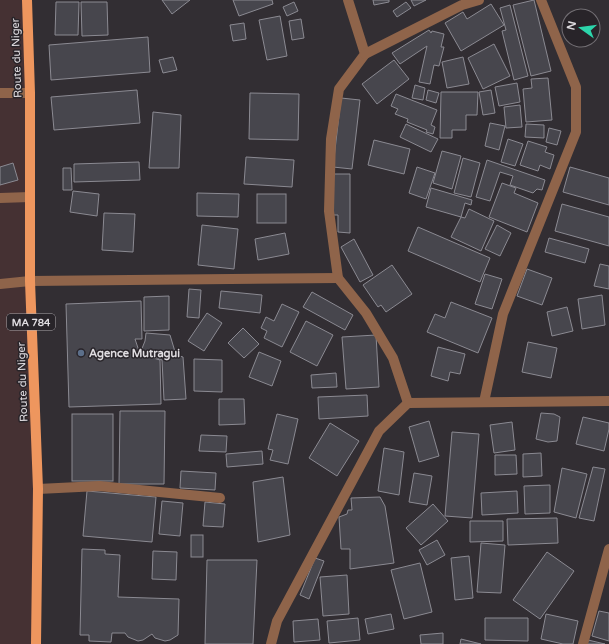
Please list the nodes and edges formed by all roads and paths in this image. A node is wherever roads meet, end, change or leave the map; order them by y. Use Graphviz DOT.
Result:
graph roads {
  1 [pos="27,0"];
  2 [pos="348,0"];
  3 [pos="479,0"];
  4 [pos="541,0"];
  5 [pos="365,54"];
  6 [pos="30,93"];
  7 [pos="0,94"];
  8 [pos="30,197"];
  9 [pos="0,198"];
  10 [pos="338,278"];
  11 [pos="30,281"];
  12 [pos="0,284"];
  13 [pos="609,401"];
  14 [pos="484,402"];
  15 [pos="408,403"];
  16 [pos="38,489"];
  17 [pos="220,498"];
  18 [pos="609,549"];
  19 [pos="36,644"];
  20 [pos="271,644"];
  21 [pos="583,644"];
  1 -- 6 [label="main road, Route du Niger / MA 784"];
  2 -- 5 [label="street"];
  3 -- 5 [label="street"];
  4 -- 14 [label="street"];
  5 -- 10 [label="street"];
  6 -- 7 [label="street"];
  6 -- 8 [label="main road, Route du Niger / MA 784"];
  8 -- 9 [label="street"];
  8 -- 11 [label="main road, Route du Niger / MA 784"];
  10 -- 11 [label="street"];
  10 -- 15 [label="street"];
  11 -- 12 [label="street"];
  11 -- 16 [label="main road, Route du Niger / MA 784"];
  13 -- 14 [label="street"];
  14 -- 15 [label="street"];
  15 -- 20 [label="street"];
  16 -- 17 [label="street"];
  16 -- 19 [label="main road, Route du Niger / MA 784"];
  18 -- 21 [label="street"];
}
